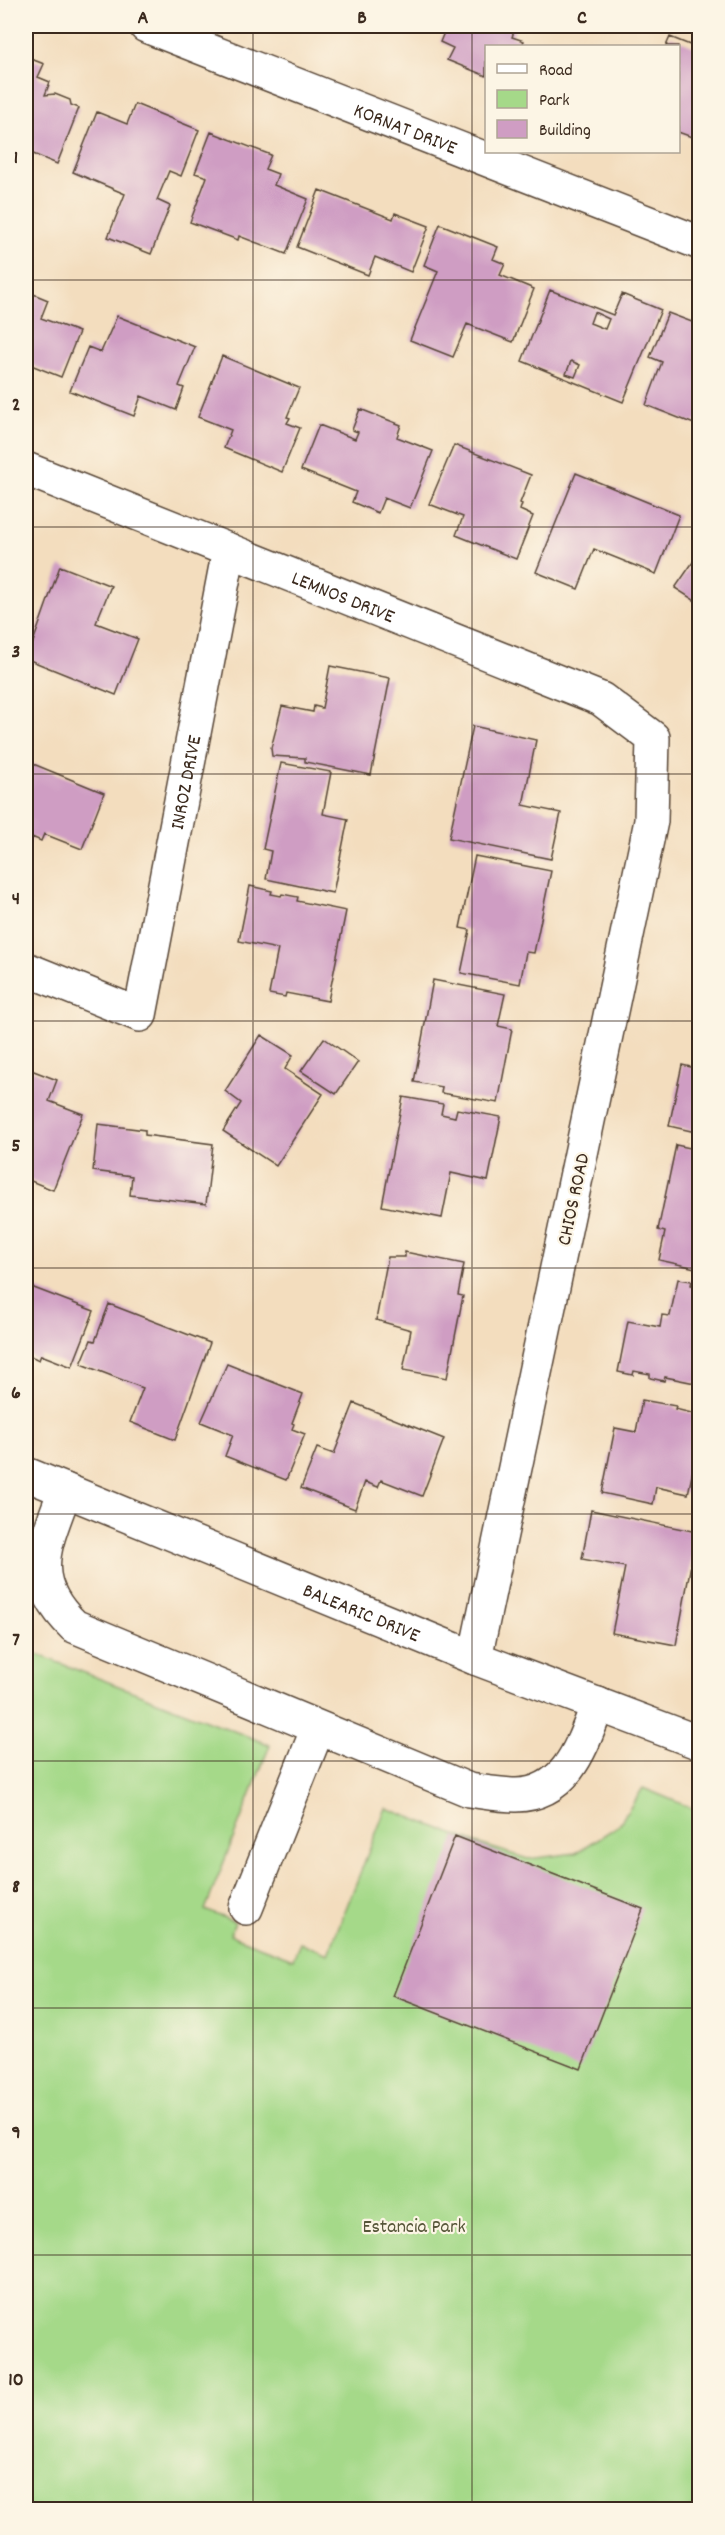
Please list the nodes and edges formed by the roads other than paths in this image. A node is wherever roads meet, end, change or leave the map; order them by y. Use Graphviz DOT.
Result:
graph roads {
  1 [pos="146,26"];
  2 [pos="699,243"];
  3 [pos="26,469"];
  4 [pos="229,550"];
  5 [pos="652,738"];
  6 [pos="26,969"];
  7 [pos="26,1474"];
  8 [pos="64,1490"];
  9 [pos="475,1658"];
  10 [pos="598,1704"];
  11 [pos="318,1728"];
  12 [pos="699,1743"];
  13 [pos="246,1908"];
  1 -- 2 [label="street, KORNAT DRIVE"];
  3 -- 4 [label="street, LEMNOS DRIVE"];
  4 -- 5 [label="street, LEMNOS DRIVE"];
  4 -- 6 [label="street, INROZ DRIVE"];
  5 -- 9 [label="street, CHIOS ROAD"];
  7 -- 8 [label="street, BALEARIC DRIVE"];
  8 -- 9 [label="street, BALEARIC DRIVE"];
  8 -- 11 [label="street"];
  9 -- 10 [label="street, BALEARIC DRIVE"];
  10 -- 11 [label="street"];
  10 -- 12 [label="street, BALEARIC DRIVE"];
  11 -- 13 [label="street"];
}
